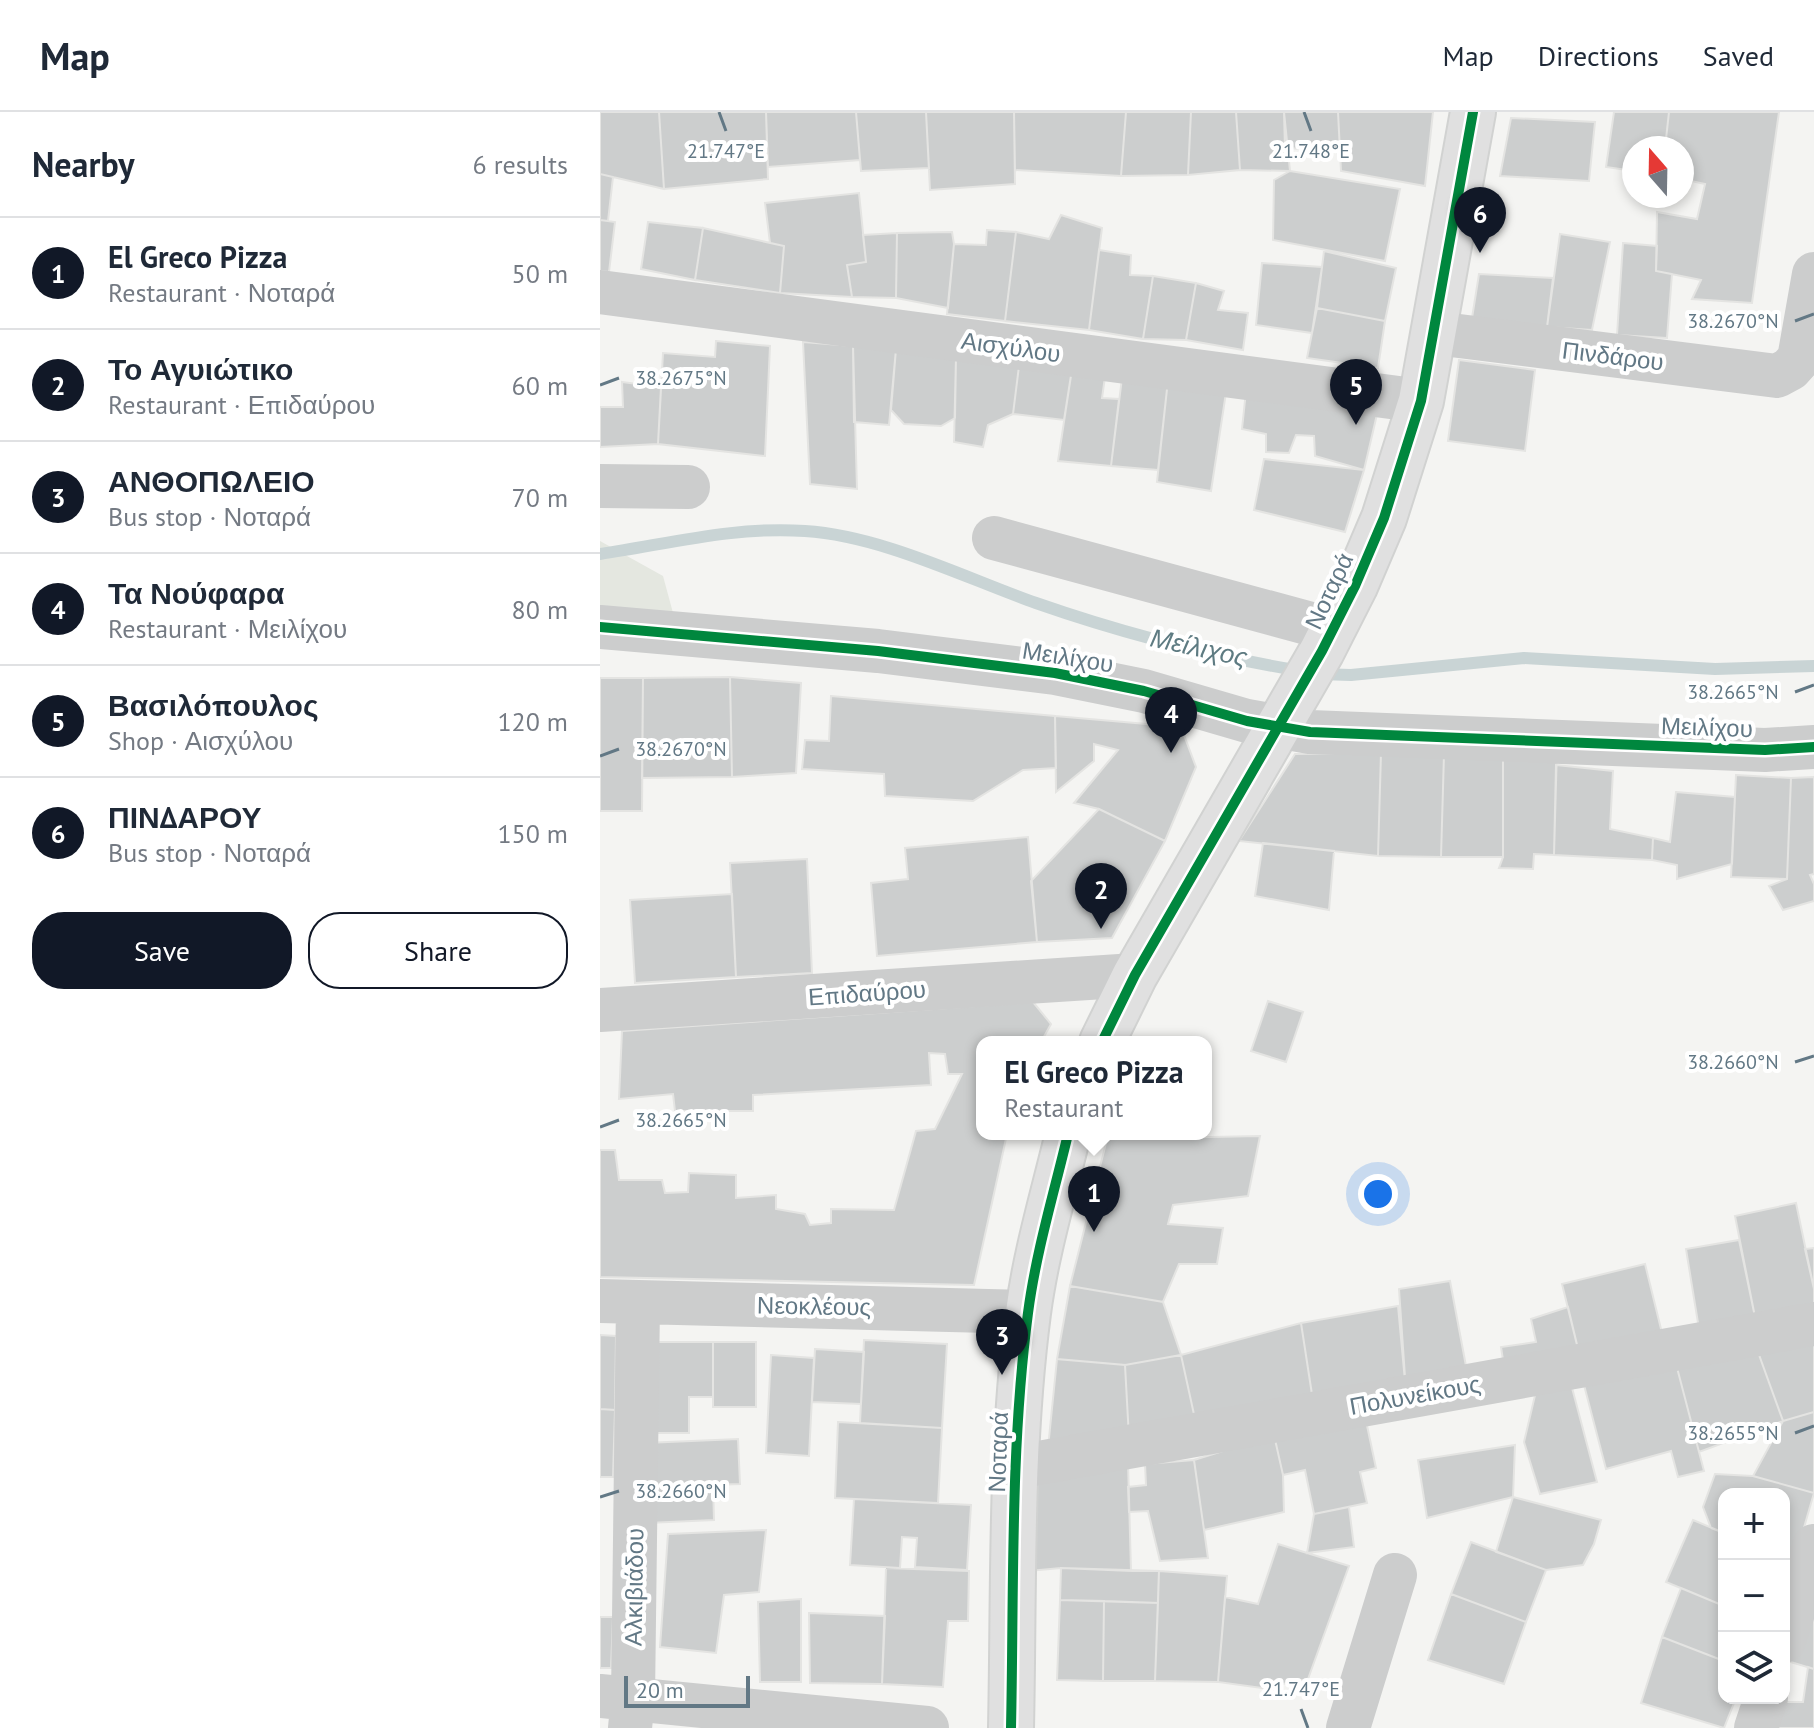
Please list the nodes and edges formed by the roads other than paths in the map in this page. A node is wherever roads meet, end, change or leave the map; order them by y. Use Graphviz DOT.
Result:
graph roads {
  1 [pos="1473,112"];
  2 [pos="1814,274"];
  3 [pos="600,292"];
  4 [pos="1435,333"];
  5 [pos="1421,401"];
  6 [pos="600,486"];
  7 [pos="688,487"];
  8 [pos="994,538"];
  9 [pos="600,627"];
  10 [pos="1328,640"];
  11 [pos="1278,727"];
  12 [pos="1814,747"];
  13 [pos="1135,975"];
  14 [pos="600,1010"];
  15 [pos="1105,1036"];
  16 [pos="1067,1140"];
  17 [pos="619,1302"];
  18 [pos="1028,1312"];
  19 [pos="1814,1324"];
  20 [pos="1016,1467"];
  21 [pos="1814,1546"];
  22 [pos="1395,1575"];
  23 [pos="1787,1632"];
  24 [pos="1764,1704"];
  25 [pos="621,1707"];
  26 [pos="927,1728"];
  27 [pos="1011,1728"];
  28 [pos="1348,1728"];
  29 [pos="1756,1728"];
  1 -- 4 [label="main road, Νοταρά"];
  2 -- 4 [label="street, Πινδάρου"];
  3 -- 5 [label="street, Αισχύλου"];
  4 -- 5 [label="main road, Νοταρά"];
  5 -- 10 [label="main road, Νοταρά"];
  6 -- 7 [label="street"];
  8 -- 10 [label="street"];
  9 -- 11 [label="street, Μειλίχου"];
  10 -- 11 [label="main road, Νοταρά"];
  11 -- 12 [label="street, Μειλίχου"];
  11 -- 13 [label="main road, Νοταρά"];
  13 -- 14 [label="street, Επιδαύρου"];
  13 -- 15 [label="main road, Νοταρά"];
  16 -- 18 [label="main road, Νοταρά"];
  17 -- 18 [label="street, Νεοκλέους"];
  17 -- 25 [label="street, Αλκιβιάδου"];
  18 -- 20 [label="main road, Νοταρά"];
  19 -- 20 [label="street, Πολυνείκους"];
  20 -- 27 [label="main road, Νοταρά"];
  21 -- 23 [label="street"];
  22 -- 28 [label="street"];
  24 -- 29 [label="street"];
  25 -- 26 [label="street"];
}
